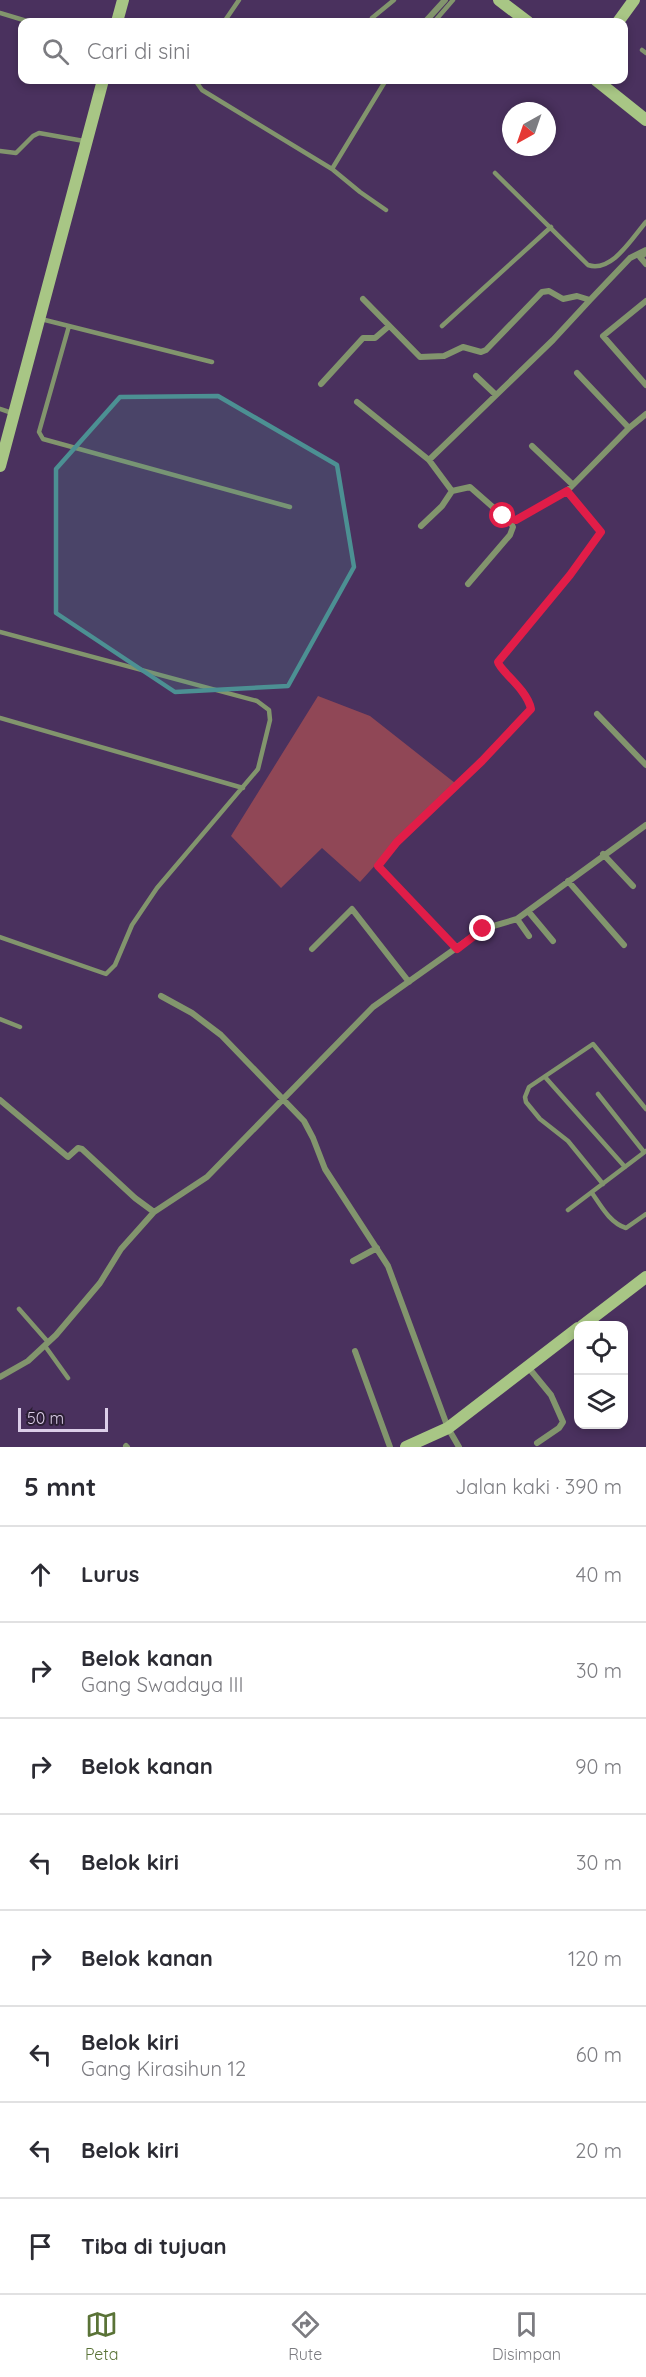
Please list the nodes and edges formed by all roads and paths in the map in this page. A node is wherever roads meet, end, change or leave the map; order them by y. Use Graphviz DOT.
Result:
graph roads {
  1 [pos="123,0"];
  2 [pos="239,0"];
  3 [pos="393,0"];
  4 [pos="445,0"];
  5 [pos="453,0"];
  6 [pos="499,0"];
  7 [pos="634,0"];
  8 [pos="0,12"];
  9 [pos="18,18"];
  10 [pos="118,18"];
  11 [pos="227,18"];
  12 [pos="372,18"];
  13 [pos="429,18"];
  14 [pos="437,18"];
  15 [pos="523,18"];
  16 [pos="621,18"];
  17 [pos="102,84"];
  18 [pos="198,84"];
  19 [pos="384,84"];
  20 [pos="601,84"];
  21 [pos="646,120"];
  22 [pos="87,141"];
  23 [pos="0,151"];
  24 [pos="332,169"];
  25 [pos="495,173"];
  26 [pos="386,210"];
  27 [pos="646,222"];
  28 [pos="551,227"];
  29 [pos="646,251"];
  30 [pos="646,264"];
  31 [pos="363,299"];
  32 [pos="590,300"];
  33 [pos="646,301"];
  34 [pos="41,319"];
  35 [pos="69,326"];
  36 [pos="390,326"];
  37 [pos="442,326"];
  38 [pos="212,362"];
  39 [pos="577,373"];
  40 [pos="476,376"];
  41 [pos="321,384"];
  42 [pos="646,385"];
  43 [pos="496,395"];
  44 [pos="357,402"];
  45 [pos="0,409"];
  46 [pos="14,414"];
  47 [pos="646,414"];
  48 [pos="629,428"];
  49 [pos="532,446"];
  50 [pos="429,460"];
  51 [pos="0,466"];
  52 [pos="573,485"];
  53 [pos="452,491"];
  54 [pos="567,491"];
  55 [pos="290,507"];
  56 [pos="509,519"];
  57 [pos="421,526"];
  58 [pos="468,584"];
  59 [pos="0,632"];
  60 [pos="597,714"];
  61 [pos="0,718"];
  62 [pos="646,765"];
  63 [pos="243,788"];
  64 [pos="646,825"];
  65 [pos="603,854"];
  66 [pos="568,881"];
  67 [pos="633,886"];
  68 [pos="528,911"];
  69 [pos="517,919"];
  70 [pos="529,936"];
  71 [pos="0,937"];
  72 [pos="554,941"];
  73 [pos="624,945"];
  74 [pos="312,949"];
  75 [pos="457,949"];
  76 [pos="409,982"];
  77 [pos="161,996"];
  78 [pos="0,1019"];
  79 [pos="20,1027"];
  80 [pos="545,1077"];
  81 [pos="598,1095"];
  82 [pos="283,1098"];
  83 [pos="0,1100"];
  84 [pos="646,1109"];
  85 [pos="645,1152"];
  86 [pos="624,1167"];
  87 [pos="603,1184"];
  88 [pos="592,1193"];
  89 [pos="568,1210"];
  90 [pos="154,1212"];
  91 [pos="646,1214"];
  92 [pos="377,1248"];
  93 [pos="353,1261"];
  94 [pos="646,1277"];
  95 [pos="19,1309"];
  96 [pos="588,1321"];
  97 [pos="574,1332"];
  98 [pos="46,1344"];
  99 [pos="355,1351"];
  100 [pos="528,1366"];
  101 [pos="0,1377"];
  102 [pos="68,1378"];
  103 [pos="448,1428"];
  104 [pos="537,1443"];
  105 [pos="390,1447"];
  106 [pos="406,1447"];
  107 [pos="459,1447"];
  1 -- 10 [label="street"];
  2 -- 11 [label="lane"];
  3 -- 12 [label="lane"];
  4 -- 13 [label="street"];
  5 -- 14 [label="lane"];
  6 -- 15 [label="street"];
  7 -- 16 [label="street"];
  8 -- 9 [label="lane"];
  17 -- 22 [label="street"];
  18 -- 24 [label="lane"];
  19 -- 24 [label="lane"];
  20 -- 21 [label="street"];
  22 -- 23 [label="lane"];
  22 -- 34 [label="street"];
  24 -- 26 [label="lane"];
  25 -- 28 [label="lane"];
  27 -- 28 [label="lane"];
  28 -- 37 [label="lane"];
  29 -- 30 [label="street"];
  29 -- 32 [label="street"];
  31 -- 36 [label="street"];
  32 -- 36 [label="street"];
  32 -- 43 [label="street"];
  33 -- 42 [label="street"];
  34 -- 35 [label="lane"];
  34 -- 46 [label="street"];
  35 -- 38 [label="lane"];
  35 -- 55 [label="lane"];
  36 -- 41 [label="street"];
  39 -- 48 [label="street"];
  40 -- 43 [label="street"];
  43 -- 50 [label="street"];
  44 -- 50 [label="street"];
  45 -- 46 [label="lane"];
  46 -- 51 [label="street"];
  47 -- 48 [label="street"];
  48 -- 52 [label="street"];
  49 -- 52 [label="street"];
  50 -- 53 [label="street"];
  52 -- 54 [label="street"];
  53 -- 56 [label="street"];
  53 -- 57 [label="street"];
  54 -- 56 [label="street"];
  54 -- 75 [label="street"];
  56 -- 58 [label="street"];
  59 -- 63 [label="lane"];
  60 -- 62 [label="street"];
  61 -- 63 [label="lane"];
  63 -- 71 [label="lane"];
  64 -- 65 [label="street"];
  65 -- 66 [label="street"];
  65 -- 67 [label="street"];
  66 -- 68 [label="street"];
  66 -- 73 [label="street"];
  68 -- 69 [label="street"];
  68 -- 72 [label="street"];
  69 -- 70 [label="street"];
  69 -- 75 [label="street"];
  74 -- 76 [label="street"];
  75 -- 76 [label="street"];
  76 -- 82 [label="street"];
  77 -- 82 [label="street"];
  78 -- 79 [label="lane"];
  80 -- 84 [label="lane"];
  80 -- 86 [label="lane"];
  80 -- 87 [label="lane"];
  81 -- 85 [label="lane"];
  82 -- 90 [label="street"];
  82 -- 92 [label="street"];
  83 -- 90 [label="street"];
  85 -- 86 [label="lane"];
  86 -- 87 [label="lane"];
  87 -- 88 [label="lane"];
  88 -- 89 [label="lane"];
  88 -- 91 [label="lane"];
  90 -- 98 [label="street"];
  92 -- 93 [label="street"];
  92 -- 103 [label="street"];
  94 -- 96 [label="street"];
  95 -- 98 [label="lane"];
  97 -- 100 [label="street"];
  98 -- 101 [label="street"];
  98 -- 102 [label="lane"];
  99 -- 105 [label="street"];
  100 -- 103 [label="street"];
  100 -- 104 [label="street"];
  103 -- 106 [label="street"];
  103 -- 107 [label="street"];
}
